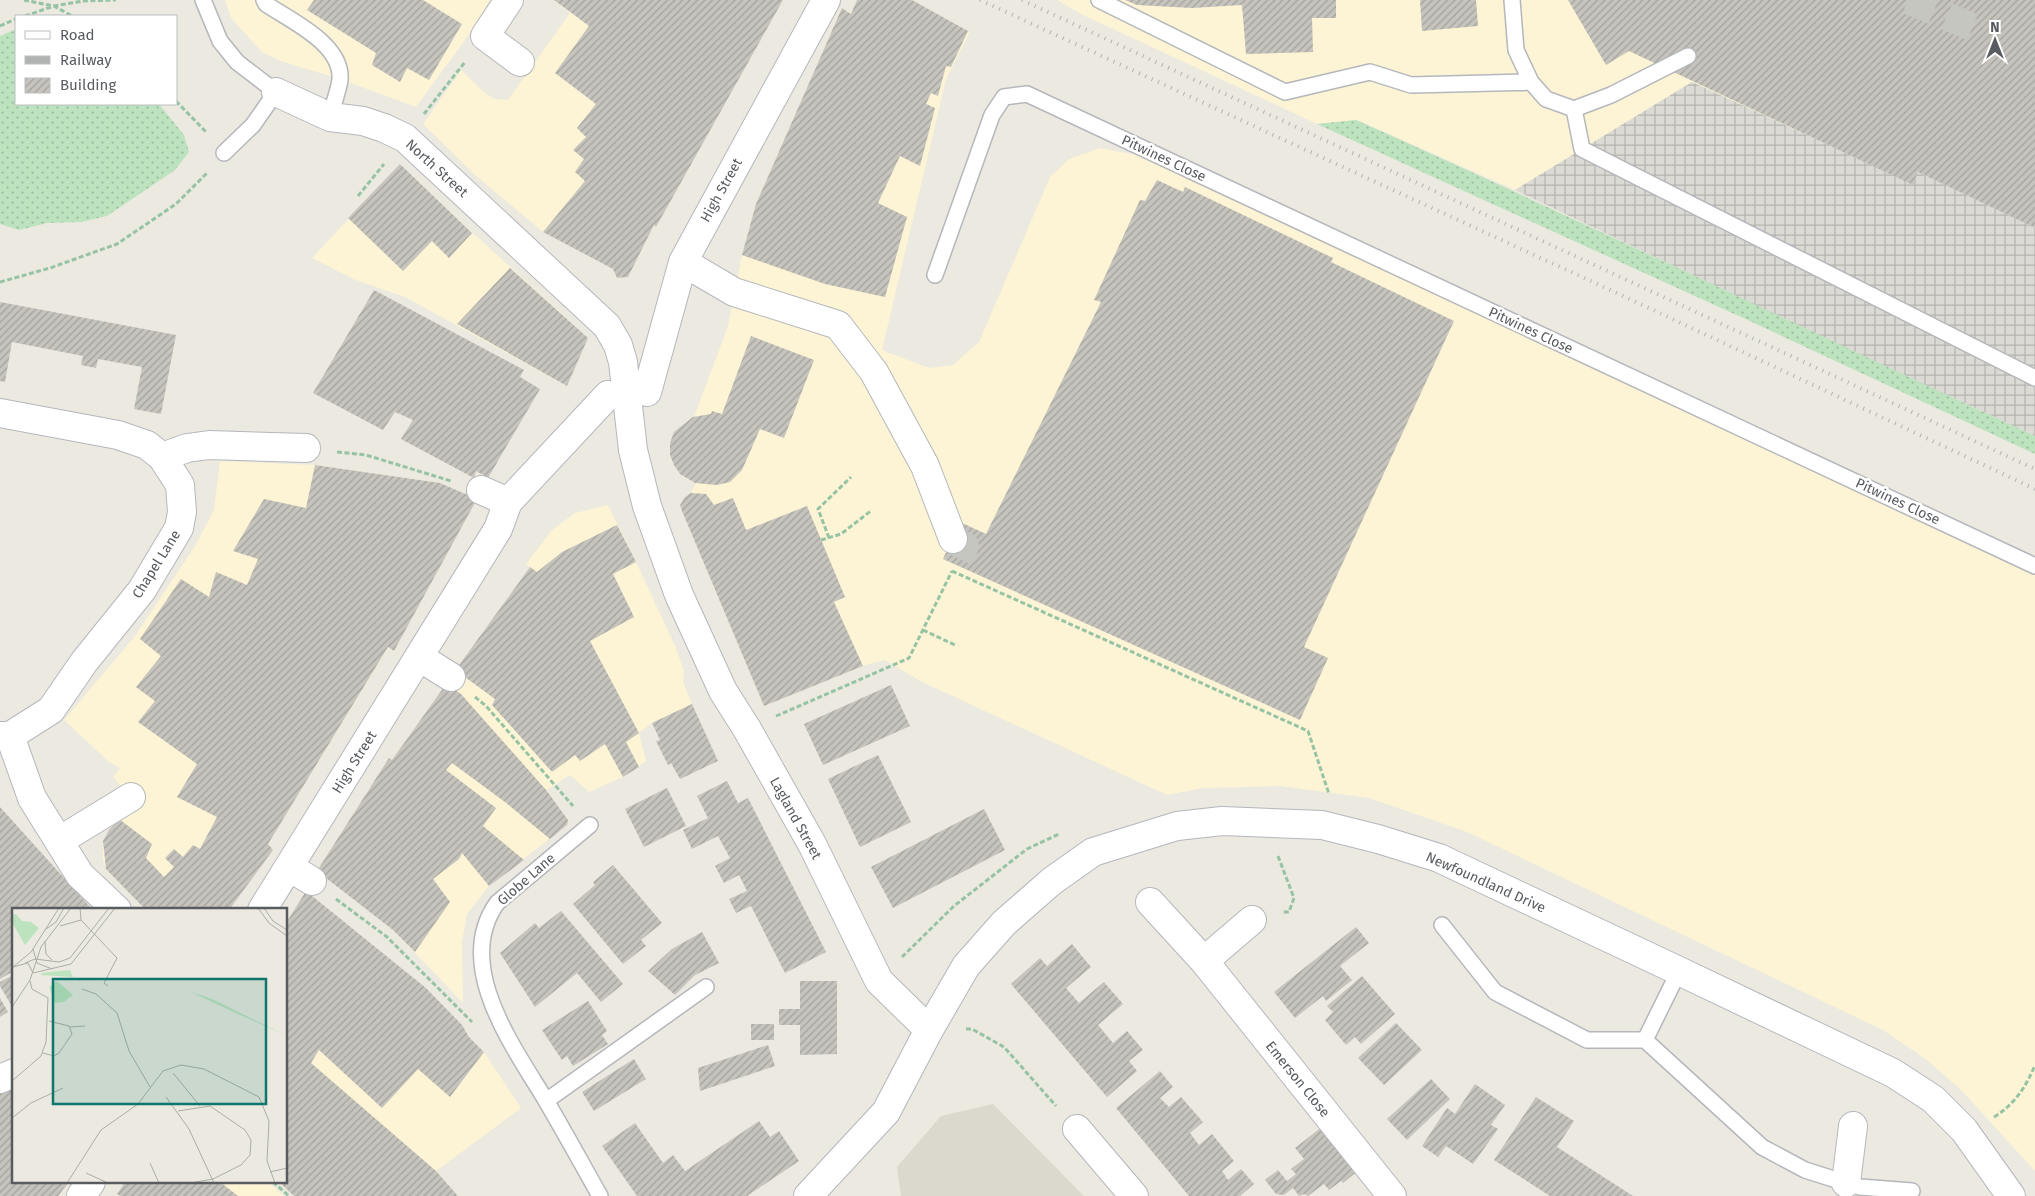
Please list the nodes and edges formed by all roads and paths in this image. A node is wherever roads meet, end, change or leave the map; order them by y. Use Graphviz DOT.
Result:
graph roads {
  1 [pos="24,0"];
  2 [pos="116,0"];
  3 [pos="203,0"];
  4 [pos="264,0"];
  5 [pos="509,0"];
  6 [pos="826,0"];
  7 [pos="1099,0"];
  8 [pos="1512,0"];
  9 [pos="54,6"];
  10 [pos="28,15"];
  11 [pos="70,15"];
  12 [pos="15,19"];
  13 [pos="0,26"];
  14 [pos="486,36"];
  15 [pos="1688,56"];
  16 [pos="520,62"];
  17 [pos="1531,82"];
  18 [pos="276,92"];
  19 [pos="178,103"];
  20 [pos="1574,109"];
  21 [pos="330,117"];
  22 [pos="405,138"];
  23 [pos="224,153"];
  24 [pos="358,196"];
  25 [pos="683,262"];
  26 [pos="935,275"];
  27 [pos="0,282"];
  28 [pos="2035,378"];
  29 [pos="628,394"];
  30 [pos="0,414"];
  31 [pos="306,448"];
  32 [pos="162,457"];
  33 [pos="851,477"];
  34 [pos="481,490"];
  35 [pos="508,502"];
  36 [pos="872,510"];
  37 [pos="829,538"];
  38 [pos="821,540"];
  39 [pos="954,552"];
  40 [pos="2035,566"];
  41 [pos="952,571"];
  42 [pos="923,630"];
  43 [pos="955,645"];
  44 [pos="419,657"];
  45 [pos="451,676"];
  46 [pos="747,729"];
  47 [pos="5,736"];
  48 [pos="131,797"];
  49 [pos="1332,802"];
  50 [pos="1270,823"];
  51 [pos="590,825"];
  52 [pos="60,841"];
  53 [pos="289,867"];
  54 [pos="312,881"];
  55 [pos="1150,902"];
  56 [pos="115,908"];
  57 [pos="263,908"];
  58 [pos="1252,920"];
  59 [pos="1442,925"];
  60 [pos="1204,961"];
  61 [pos="1679,971"];
  62 [pos="706,987"];
  63 [pos="929,1030"];
  64 [pos="504,1033"];
  65 [pos="1645,1040"];
  66 [pos="2035,1065"];
  67 [pos="12,1074"];
  68 [pos="0,1079"];
  69 [pos="546,1101"];
  70 [pos="1990,1120"];
  71 [pos="1853,1126"];
  72 [pos="1077,1129"];
  73 [pos="1846,1183"];
  74 [pos="90,1184"];
  75 [pos="275,1184"];
  76 [pos="1912,1191"];
  77 [pos="82,1196"];
  78 [pos="289,1196"];
  79 [pos="600,1196"];
  80 [pos="808,1196"];
  81 [pos="1134,1196"];
  82 [pos="1392,1196"];
  83 [pos="2011,1196"];
  1 -- 9 [label="path"];
  2 -- 9 [label="path"];
  3 -- 18 [label="lane, North Street"];
  4 -- 21 [label="lane"];
  5 -- 14 [label="street"];
  6 -- 25 [label="street, High Street"];
  7 -- 17 [label="lane"];
  8 -- 17 [label="lane"];
  9 -- 10 [label="path"];
  9 -- 11 [label="path"];
  12 -- 13 [label="path"];
  14 -- 16 [label="street"];
  14 -- 22 [label="path"];
  15 -- 20 [label="lane"];
  17 -- 20 [label="lane"];
  18 -- 21 [label="street, North Street"];
  18 -- 23 [label="lane"];
  19 -- 23 [label="path"];
  20 -- 28 [label="lane"];
  21 -- 22 [label="street, North Street"];
  22 -- 24 [label="path"];
  22 -- 29 [label="street, North Street"];
  23 -- 27 [label="path"];
  25 -- 29 [label="street, High Street"];
  25 -- 39 [label="street"];
  26 -- 40 [label="lane, Pitwines Close"];
  29 -- 35 [label="street, High Street"];
  29 -- 46 [label="street, Lagland Street"];
  30 -- 32 [label="street, Chapel Lane"];
  31 -- 32 [label="street"];
  31 -- 34 [label="path"];
  32 -- 47 [label="street, Chapel Lane"];
  33 -- 37 [label="path"];
  34 -- 35 [label="street"];
  35 -- 44 [label="street, High Street"];
  36 -- 37 [label="path"];
  37 -- 38 [label="path"];
  39 -- 41 [label="path"];
  41 -- 42 [label="path"];
  41 -- 49 [label="path"];
  42 -- 43 [label="path"];
  42 -- 46 [label="path"];
  44 -- 45 [label="street"];
  44 -- 53 [label="street, High Street"];
  45 -- 51 [label="path"];
  46 -- 63 [label="street, Lagland Street"];
  47 -- 52 [label="street, Chapel Lane"];
  48 -- 52 [label="street"];
  50 -- 58 [label="path"];
  50 -- 61 [label="street, Newfoundland Drive"];
  50 -- 63 [label="street, Newfoundland Drive"];
  51 -- 64 [label="lane, Globe Lane"];
  52 -- 56 [label="street, Chapel Lane"];
  53 -- 54 [label="street"];
  53 -- 57 [label="street, High Street"];
  54 -- 64 [label="path"];
  55 -- 60 [label="street, Emerson Close"];
  58 -- 60 [label="street"];
  59 -- 65 [label="lane"];
  60 -- 82 [label="street, Emerson Close"];
  61 -- 65 [label="lane"];
  61 -- 83 [label="street, Newfoundland Drive"];
  62 -- 69 [label="lane"];
  63 -- 72 [label="path"];
  63 -- 80 [label="street"];
  64 -- 69 [label="lane, Globe Lane"];
  65 -- 73 [label="lane"];
  66 -- 70 [label="path"];
  67 -- 68 [label="street"];
  69 -- 79 [label="lane, Globe Lane"];
  71 -- 73 [label="street"];
  72 -- 81 [label="street"];
  73 -- 76 [label="lane"];
  74 -- 77 [label="street"];
  75 -- 78 [label="path"];
}
